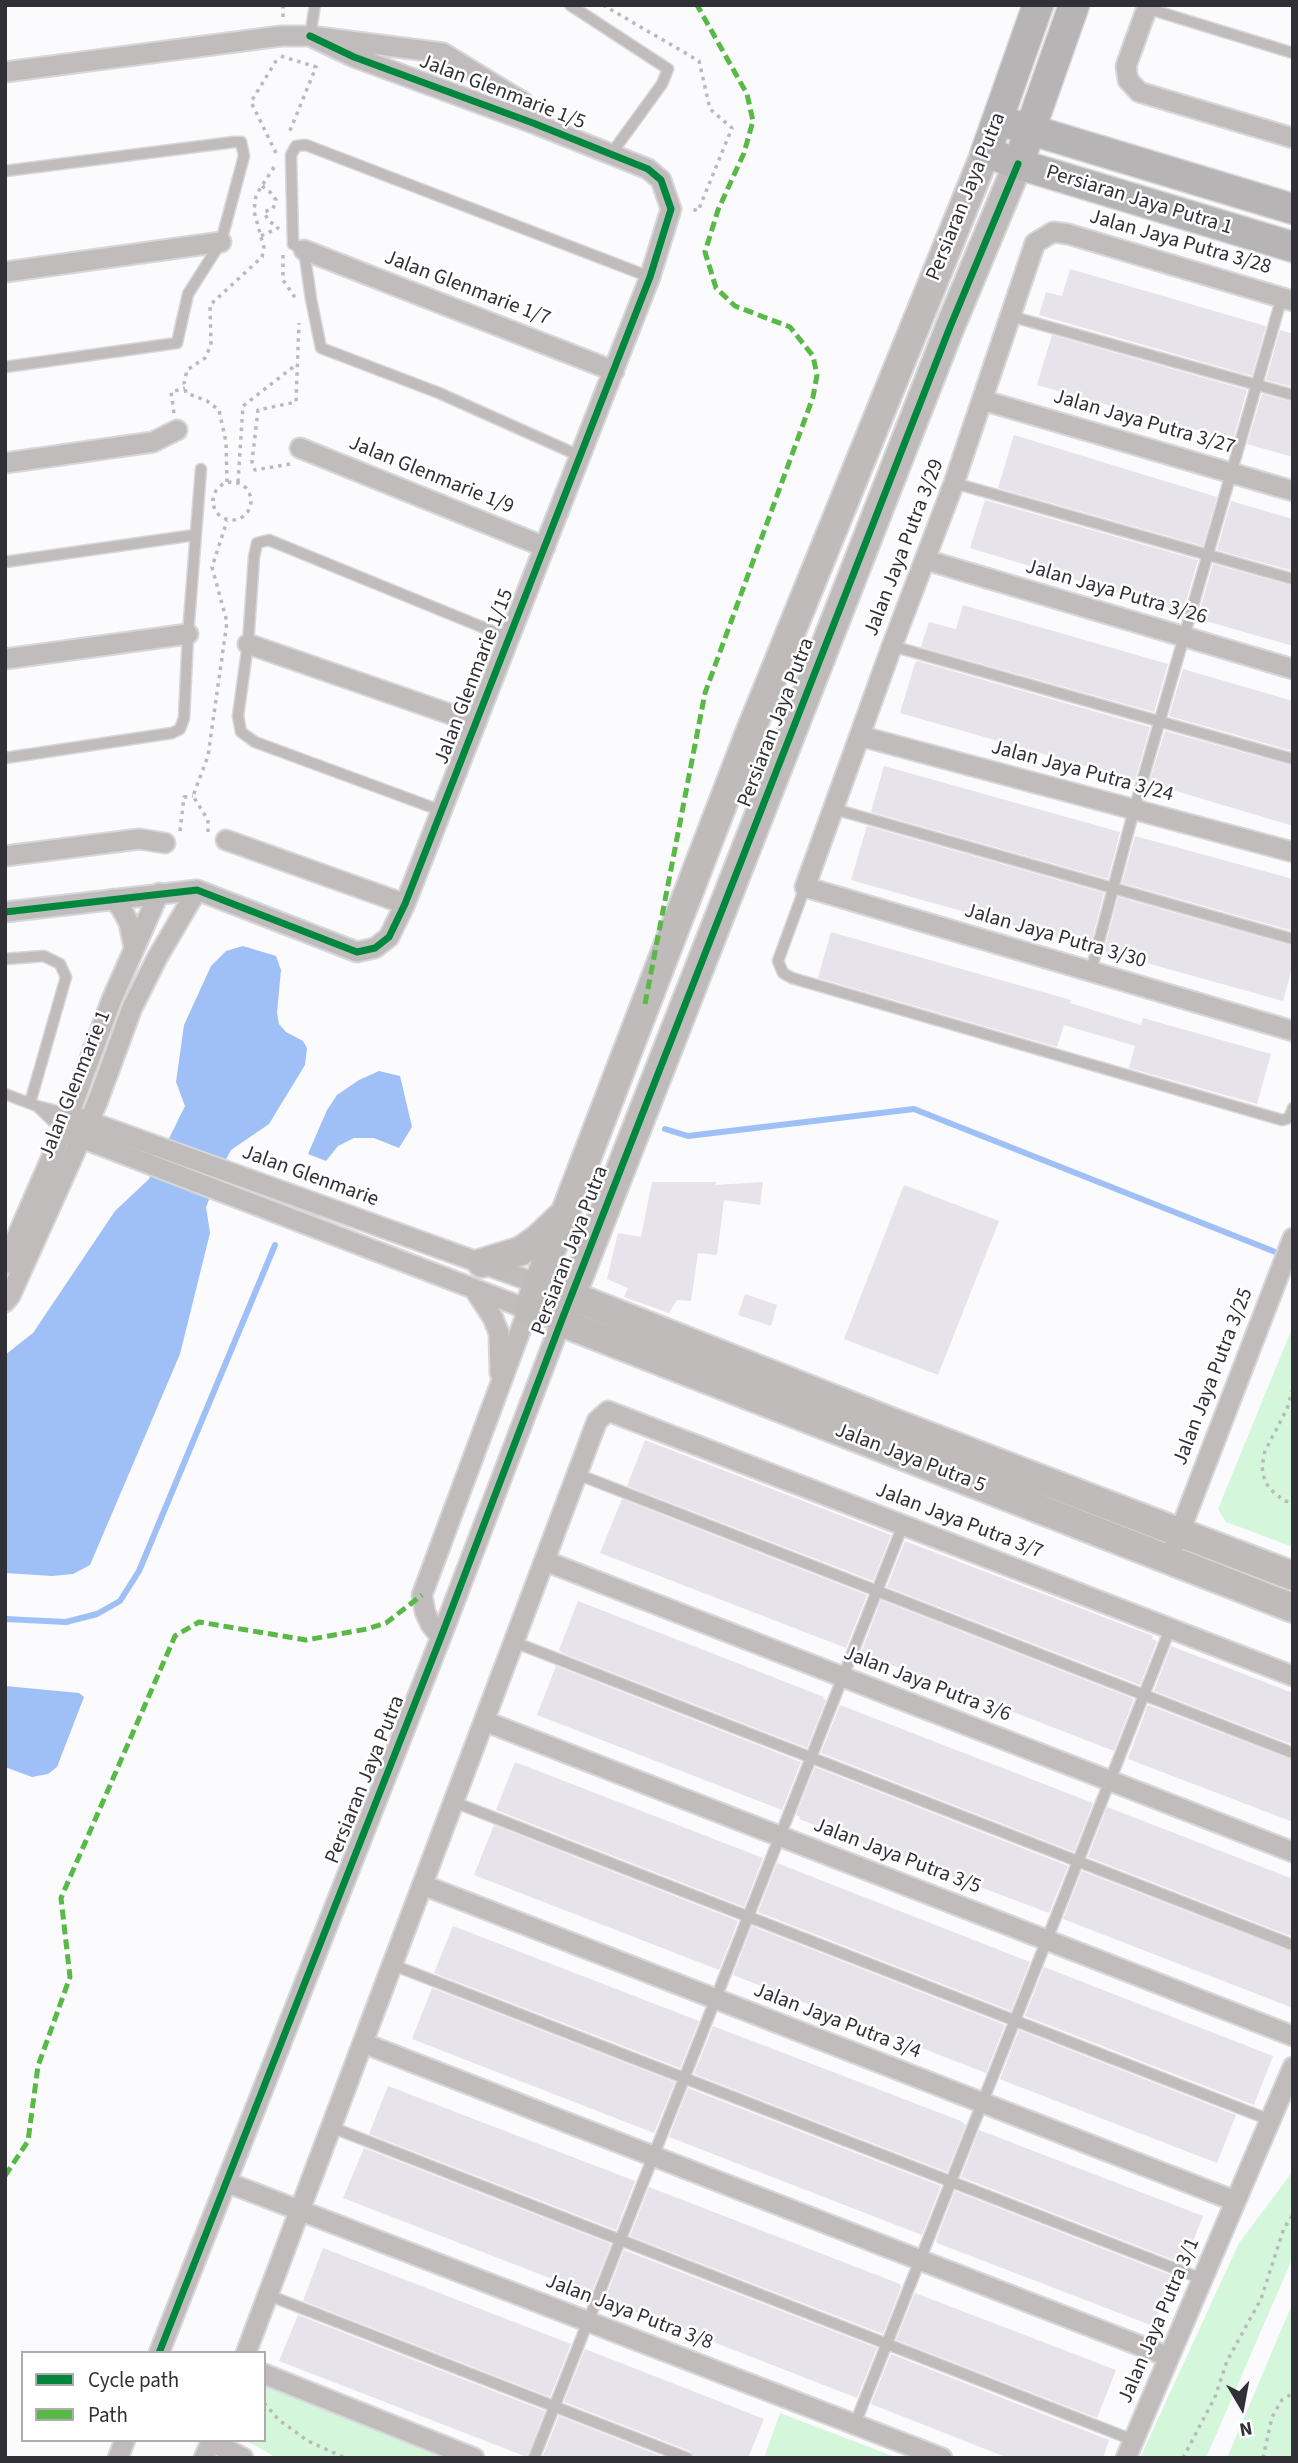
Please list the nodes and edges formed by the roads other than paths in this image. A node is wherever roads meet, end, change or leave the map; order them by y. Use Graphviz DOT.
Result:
graph roads {
  1 [pos="315,5"];
  2 [pos="570,5"];
  3 [pos="1038,5"];
  4 [pos="1074,5"];
  5 [pos="1147,7"];
  6 [pos="310,36"];
  7 [pos="1293,53"];
  8 [pos="5,72"];
  9 [pos="998,120"];
  10 [pos="533,123"];
  11 [pos="1030,129"];
  12 [pos="1293,138"];
  13 [pos="986,152"];
  14 [pos="611,154"];
  15 [pos="1018,164"];
  16 [pos="5,171"];
  17 [pos="670,203"];
  18 [pos="1293,209"];
  19 [pos="1053,232"];
  20 [pos="220,242"];
  21 [pos="1293,247"];
  22 [pos="304,250"];
  23 [pos="5,272"];
  24 [pos="650,277"];
  25 [pos="1287,299"];
  26 [pos="1010,316"];
  27 [pos="5,366"];
  28 [pos="614,371"];
  29 [pos="1256,385"];
  30 [pos="1293,395"];
  31 [pos="982,400"];
  32 [pos="177,430"];
  33 [pos="300,448"];
  34 [pos="580,456"];
  35 [pos="5,463"];
  36 [pos="201,469"];
  37 [pos="1232,472"];
  38 [pos="954,483"];
  39 [pos="1293,491"];
  40 [pos="195,535"];
  41 [pos="545,547"];
  42 [pos="1208,555"];
  43 [pos="926,560"];
  44 [pos="5,562"];
  45 [pos="1293,579"];
  46 [pos="188,634"];
  47 [pos="1184,637"];
  48 [pos="509,638"];
  49 [pos="248,644"];
  50 [pos="892,646"];
  51 [pos="5,659"];
  52 [pos="1293,669"];
  53 [pos="1160,722"];
  54 [pos="476,723"];
  55 [pos="860,736"];
  56 [pos="5,758"];
  57 [pos="1293,760"];
  58 [pos="834,809"];
  59 [pos="1135,810"];
  60 [pos="442,811"];
  61 [pos="226,840"];
  62 [pos="165,843"];
  63 [pos="1293,852"];
  64 [pos="5,856"];
  65 [pos="805,887"];
  66 [pos="1114,888"];
  67 [pos="197,890"];
  68 [pos="159,893"];
  69 [pos="113,899"];
  70 [pos="405,904"];
  71 [pos="5,912"];
  72 [pos="1293,939"];
  73 [pos="134,949"];
  74 [pos="5,959"];
  75 [pos="1091,971"];
  76 [pos="112,999"];
  77 [pos="132,1008"];
  78 [pos="1293,1031"];
  79 [pos="5,1094"];
  80 [pos="33,1104"];
  81 [pos="1293,1108"];
  82 [pos="75,1126"];
  83 [pos="151,1154"];
  84 [pos="563,1215"];
  85 [pos="1293,1238"];
  86 [pos="5,1265"];
  87 [pos="478,1276"];
  88 [pos="538,1283"];
  89 [pos="572,1296"];
  90 [pos="5,1302"];
  91 [pos="528,1310"];
  92 [pos="561,1322"];
  93 [pos="500,1385"];
  94 [pos="577,1475"];
  95 [pos="903,1525"];
  96 [pos="1174,1546"];
  97 [pos="545,1561"];
  98 [pos="1293,1576"];
  99 [pos="877,1591"];
  100 [pos="1293,1608"];
  101 [pos="1170,1629"];
  102 [pos="442,1637"];
  103 [pos="514,1642"];
  104 [pos="1293,1676"];
  105 [pos="843,1677"];
  106 [pos="1143,1695"];
  107 [pos="484,1721"];
  108 [pos="1293,1754"];
  109 [pos="811,1758"];
  110 [pos="1109,1781"];
  111 [pos="454,1802"];
  112 [pos="780,1836"];
  113 [pos="1293,1852"];
  114 [pos="1078,1861"];
  115 [pos="423,1885"];
  116 [pos="748,1917"];
  117 [pos="1046,1940"];
  118 [pos="1293,1945"];
  119 [pos="393,1965"];
  120 [pos="715,1999"];
  121 [pos="1014,2021"];
  122 [pos="1293,2035"];
  123 [pos="363,2043"];
  124 [pos="1293,2067"];
  125 [pos="684,2078"];
  126 [pos="982,2103"];
  127 [pos="1270,2120"];
  128 [pos="331,2127"];
  129 [pos="653,2157"];
  130 [pos="226,2182"];
  131 [pos="951,2182"];
  132 [pos="1235,2201"];
  133 [pos="300,2210"];
  134 [pos="620,2240"];
  135 [pos="919,2260"];
  136 [pos="1202,2280"];
  137 [pos="268,2295"];
  138 [pos="588,2321"];
  139 [pos="886,2343"];
  140 [pos="160,2351"];
  141 [pos="247,2351"];
  142 [pos="1169,2357"];
  143 [pos="266,2375"];
  144 [pos="554,2406"];
  145 [pos="855,2424"];
  146 [pos="215,2442"];
  147 [pos="1129,2449"];
  148 [pos="243,2458"];
  149 [pos="474,2458"];
  150 [pos="534,2458"];
  151 [pos="687,2458"];
  152 [pos="942,2458"];
  1 -- 6 [label="lane"];
  2 -- 14 [label="lane"];
  3 -- 9 [label="main road, Persiaran Jaya Putra"];
  4 -- 11 [label="main road, Persiaran Jaya Putra"];
  5 -- 7 [label="lane"];
  5 -- 12 [label="street"];
  6 -- 8 [label="street"];
  6 -- 10 [label="street, Jalan Glenmarie 1/5"];
  6 -- 10 [label="street, Jalan Glenmarie 1/5"];
  9 -- 11 [label="main road, Persiaran Jaya Putra 1"];
  9 -- 13 [label="main road, Persiaran Jaya Putra"];
  10 -- 14 [label="street, Jalan Glenmarie 1/5"];
  11 -- 15 [label="main road, Persiaran Jaya Putra"];
  11 -- 18 [label="main road, Persiaran Jaya Putra 1"];
  13 -- 15 [label="main road, Persiaran Jaya Putra 1"];
  13 -- 84 [label="street, Persiaran Jaya Putra"];
  14 -- 17 [label="street, Jalan Glenmarie 1/5"];
  15 -- 21 [label="main road, Persiaran Jaya Putra 1"];
  15 -- 89 [label="street, Persiaran Jaya Putra"];
  16 -- 20 [label="lane"];
  17 -- 24 [label="street, Jalan Glenmarie 1/15"];
  19 -- 25 [label="street, Jalan Jaya Putra 3/28"];
  19 -- 26 [label="street, Jalan Jaya Putra 3/29"];
  20 -- 23 [label="street"];
  20 -- 27 [label="lane"];
  22 -- 24 [label="lane"];
  22 -- 28 [label="street, Jalan Glenmarie 1/7"];
  22 -- 34 [label="lane"];
  24 -- 28 [label="street, Jalan Glenmarie 1/15"];
  25 -- 29 [label="lane"];
  26 -- 29 [label="lane"];
  26 -- 31 [label="street, Jalan Jaya Putra 3/29"];
  28 -- 34 [label="street, Jalan Glenmarie 1/15"];
  29 -- 30 [label="lane"];
  29 -- 37 [label="lane"];
  31 -- 37 [label="street, Jalan Jaya Putra 3/27"];
  31 -- 38 [label="street, Jalan Jaya Putra 3/29"];
  32 -- 35 [label="street"];
  33 -- 41 [label="street, Jalan Glenmarie 1/9"];
  34 -- 41 [label="street, Jalan Glenmarie 1/15"];
  36 -- 40 [label="lane"];
  37 -- 39 [label="street, Jalan Jaya Putra 3/27"];
  37 -- 42 [label="lane"];
  38 -- 42 [label="lane"];
  38 -- 43 [label="street, Jalan Jaya Putra 3/29"];
  40 -- 44 [label="lane"];
  40 -- 46 [label="lane"];
  41 -- 48 [label="street, Jalan Glenmarie 1/15"];
  42 -- 45 [label="lane"];
  42 -- 47 [label="lane"];
  43 -- 47 [label="street, Jalan Jaya Putra 3/26"];
  43 -- 50 [label="street, Jalan Jaya Putra 3/29"];
  46 -- 51 [label="street"];
  46 -- 56 [label="lane"];
  47 -- 52 [label="street, Jalan Jaya Putra 3/26"];
  47 -- 53 [label="lane"];
  48 -- 49 [label="lane"];
  48 -- 54 [label="street, Jalan Glenmarie 1/15"];
  49 -- 54 [label="street"];
  49 -- 60 [label="lane"];
  50 -- 53 [label="lane"];
  50 -- 55 [label="street, Jalan Jaya Putra 3/29"];
  53 -- 57 [label="lane"];
  53 -- 59 [label="lane"];
  54 -- 60 [label="street, Jalan Glenmarie 1/15"];
  55 -- 58 [label="street, Jalan Jaya Putra 3/29"];
  55 -- 59 [label="street, Jalan Jaya Putra 3/24"];
  58 -- 65 [label="street, Jalan Jaya Putra 3/29"];
  58 -- 66 [label="lane"];
  59 -- 63 [label="street, Jalan Jaya Putra 3/24"];
  59 -- 66 [label="lane"];
  60 -- 70 [label="street, Jalan Glenmarie 1/15"];
  61 -- 70 [label="street"];
  62 -- 64 [label="street"];
  65 -- 75 [label="street, Jalan Jaya Putra 3/30"];
  65 -- 81 [label="lane"];
  66 -- 72 [label="lane"];
  66 -- 75 [label="lane"];
  67 -- 68 [label="street, Jalan Glenmarie 1/15"];
  67 -- 70 [label="street, Jalan Glenmarie 1/15"];
  67 -- 77 [label="street, Jalan Glenmarie 1"];
  68 -- 69 [label="street, Jalan Glenmarie 1/15"];
  68 -- 73 [label="street, Jalan Glenmarie 1"];
  69 -- 71 [label="street, Jalan Glenmarie 1/15"];
  69 -- 73 [label="street"];
  73 -- 76 [label="street, Jalan Glenmarie 1"];
  74 -- 80 [label="lane"];
  75 -- 78 [label="street, Jalan Jaya Putra 3/30"];
  76 -- 77 [label="street"];
  76 -- 82 [label="street, Jalan Glenmarie 1"];
  77 -- 82 [label="street, Jalan Glenmarie 1"];
  79 -- 80 [label="lane"];
  80 -- 82 [label="lane"];
  80 -- 82 [label="lane"];
  82 -- 83 [label="street, Jalan Glenmarie"];
  82 -- 86 [label="street, Jalan Glenmarie 1"];
  82 -- 90 [label="street, Jalan Glenmarie 1"];
  83 -- 87 [label="street, Jalan Glenmarie"];
  83 -- 87 [label="street, Jalan Glenmarie"];
  84 -- 87 [label="street"];
  84 -- 88 [label="street, Persiaran Jaya Putra"];
  85 -- 96 [label="street, Jalan Jaya Putra 3/25"];
  87 -- 88 [label="street, Jalan Glenmarie"];
  87 -- 91 [label="street, Jalan Glenmarie"];
  87 -- 93 [label="street"];
  88 -- 89 [label="street, Jalan Jaya Putra 5"];
  88 -- 91 [label="street, Persiaran Jaya Putra"];
  89 -- 92 [label="street, Persiaran Jaya Putra"];
  89 -- 96 [label="street, Jalan Jaya Putra 5"];
  91 -- 92 [label="street, Jalan Jaya Putra 5"];
  91 -- 93 [label="street, Persiaran Jaya Putra"];
  92 -- 96 [label="street, Jalan Jaya Putra 5"];
  92 -- 102 [label="street, Persiaran Jaya Putra"];
  93 -- 102 [label="street, Persiaran Jaya Putra"];
  94 -- 95 [label="street, Jalan Jaya Putra 3/7"];
  94 -- 97 [label="street"];
  94 -- 99 [label="lane"];
  95 -- 99 [label="lane"];
  95 -- 101 [label="street, Jalan Jaya Putra 3/7"];
  96 -- 98 [label="street, Jalan Jaya Putra 5"];
  96 -- 100 [label="street, Jalan Jaya Putra 5"];
  97 -- 103 [label="street"];
  97 -- 105 [label="street, Jalan Jaya Putra 3/6"];
  99 -- 105 [label="lane"];
  99 -- 106 [label="lane"];
  101 -- 104 [label="street, Jalan Jaya Putra 3/7"];
  101 -- 106 [label="lane"];
  102 -- 130 [label="street, Persiaran Jaya Putra"];
  103 -- 107 [label="street"];
  103 -- 109 [label="lane"];
  105 -- 109 [label="lane"];
  105 -- 110 [label="street, Jalan Jaya Putra 3/6"];
  106 -- 108 [label="lane"];
  106 -- 110 [label="lane"];
  107 -- 111 [label="street"];
  107 -- 112 [label="street, Jalan Jaya Putra 3/5"];
  109 -- 112 [label="lane"];
  109 -- 114 [label="lane"];
  110 -- 113 [label="street, Jalan Jaya Putra 3/6"];
  110 -- 114 [label="lane"];
  111 -- 115 [label="street"];
  111 -- 116 [label="lane"];
  112 -- 116 [label="lane"];
  112 -- 117 [label="street, Jalan Jaya Putra 3/5"];
  114 -- 117 [label="lane"];
  114 -- 118 [label="lane"];
  115 -- 119 [label="street"];
  115 -- 120 [label="street, Jalan Jaya Putra 3/4"];
  116 -- 120 [label="lane"];
  116 -- 121 [label="lane"];
  117 -- 121 [label="lane"];
  117 -- 122 [label="street, Jalan Jaya Putra 3/5"];
  119 -- 123 [label="street"];
  119 -- 125 [label="lane"];
  120 -- 125 [label="lane"];
  120 -- 126 [label="street, Jalan Jaya Putra 3/4"];
  121 -- 126 [label="lane"];
  121 -- 127 [label="lane"];
  123 -- 128 [label="street"];
  123 -- 129 [label="street"];
  124 -- 127 [label="street, Jalan Jaya Putra 3/1"];
  125 -- 129 [label="lane"];
  125 -- 131 [label="lane"];
  126 -- 131 [label="lane"];
  126 -- 132 [label="street, Jalan Jaya Putra 3/4"];
  127 -- 132 [label="street, Jalan Jaya Putra 3/1"];
  128 -- 133 [label="street"];
  128 -- 134 [label="lane"];
  129 -- 134 [label="lane"];
  129 -- 135 [label="street"];
  130 -- 133 [label="street, Jalan Jaya Putra 3/8"];
  130 -- 140 [label="street, Persiaran Jaya Putra"];
  131 -- 135 [label="lane"];
  131 -- 136 [label="lane"];
  132 -- 136 [label="street, Jalan Jaya Putra 3/1"];
  133 -- 137 [label="street"];
  133 -- 138 [label="street, Jalan Jaya Putra 3/8"];
  134 -- 138 [label="lane"];
  134 -- 139 [label="lane"];
  135 -- 139 [label="lane"];
  135 -- 142 [label="street"];
  136 -- 142 [label="street, Jalan Jaya Putra 3/1"];
  137 -- 141 [label="street"];
  137 -- 144 [label="lane"];
  138 -- 144 [label="lane"];
  138 -- 145 [label="street, Jalan Jaya Putra 3/8"];
  139 -- 145 [label="lane"];
  139 -- 147 [label="lane"];
  142 -- 147 [label="street, Jalan Jaya Putra 3/1"];
  143 -- 149 [label="street"];
  144 -- 150 [label="lane"];
  144 -- 151 [label="lane"];
  145 -- 152 [label="street, Jalan Jaya Putra 3/8"];
  146 -- 148 [label="street"];
}
